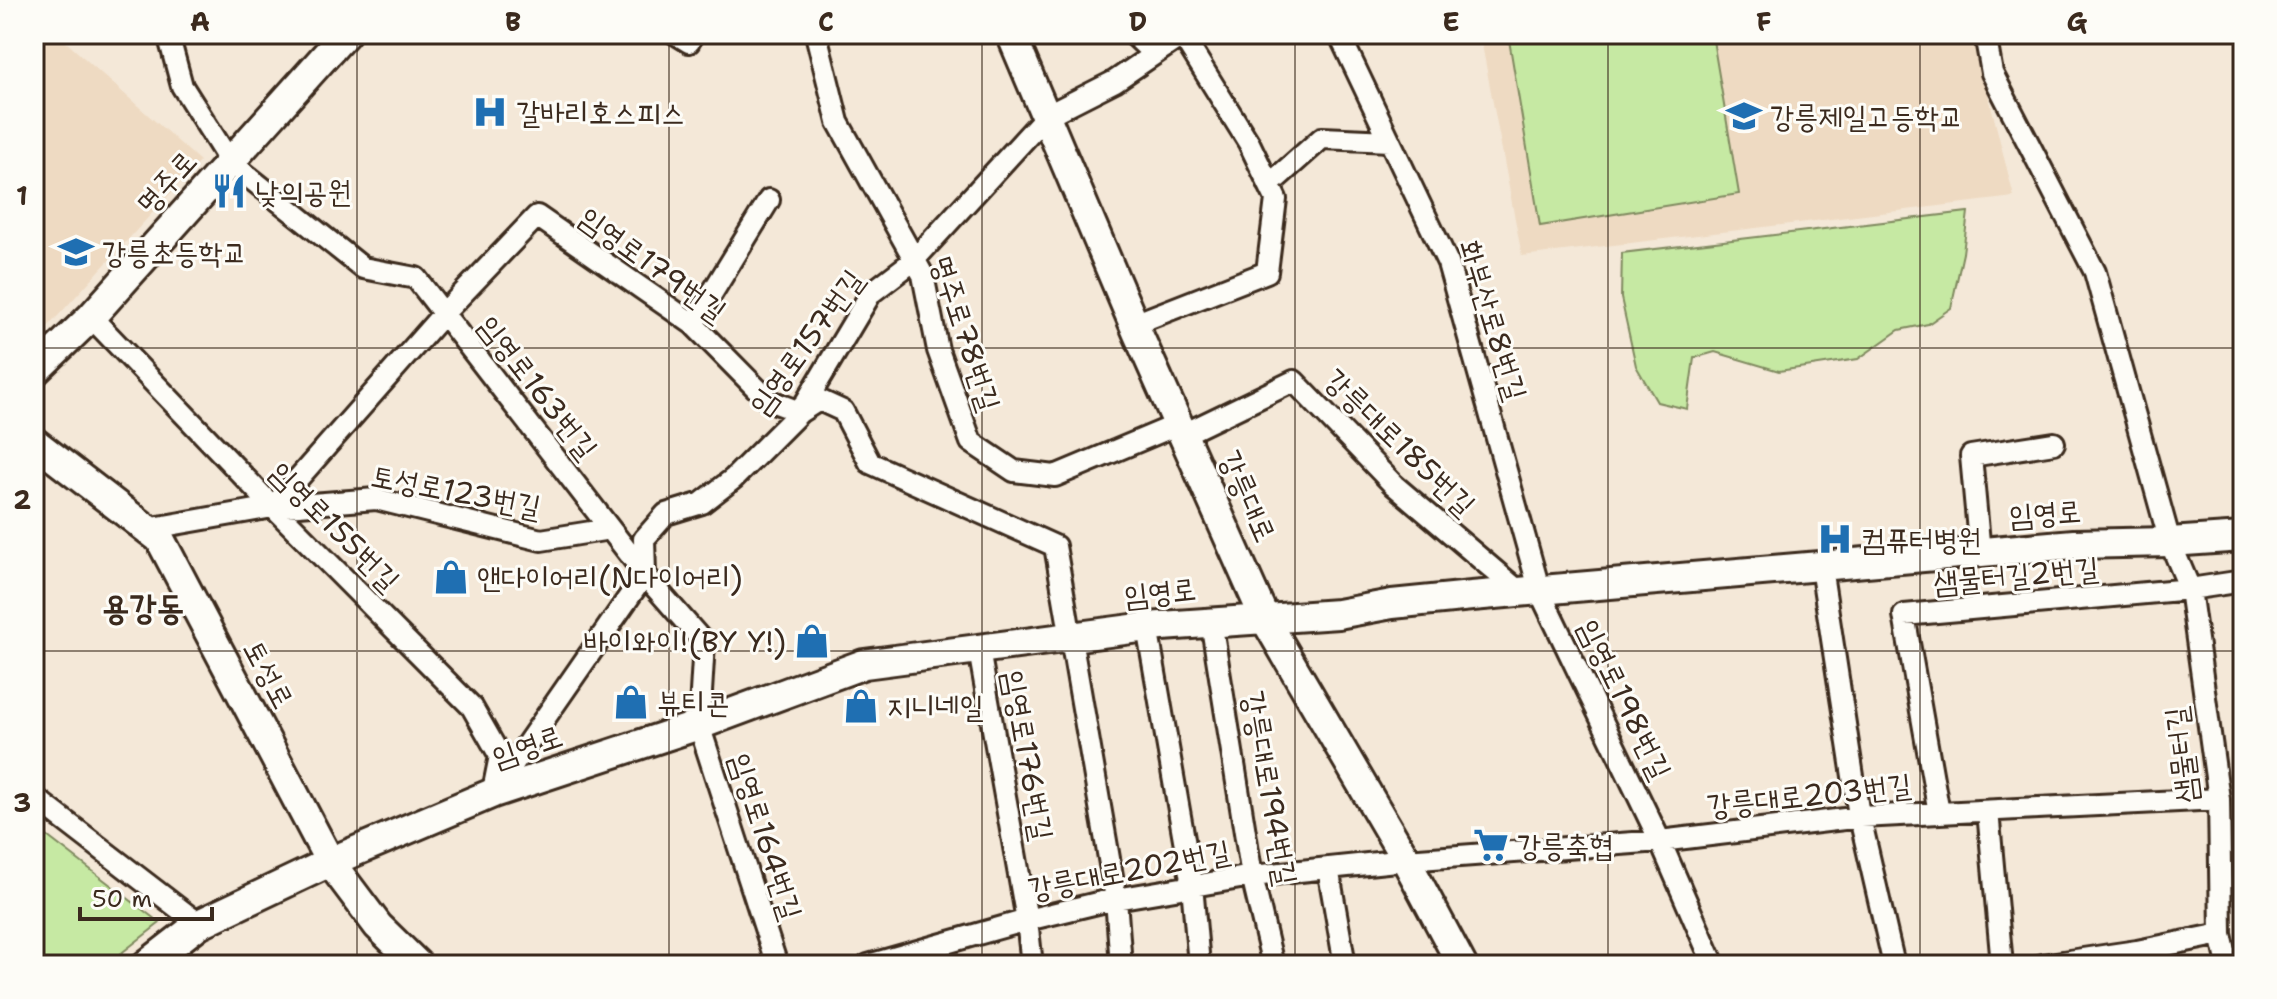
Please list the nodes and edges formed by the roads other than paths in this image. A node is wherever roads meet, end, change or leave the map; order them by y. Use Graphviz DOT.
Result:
graph roads {
  1 [pos="168,34"];
  2 [pos="345,34"];
  3 [pos="816,34"];
  4 [pos="1011,34"];
  5 [pos="1133,34"];
  6 [pos="1339,34"];
  7 [pos="1985,34"];
  8 [pos="1183,35"];
  9 [pos="1154,54"];
  10 [pos="1046,116"];
  11 [pos="1390,141"];
  12 [pos="230,162"];
  13 [pos="1269,185"];
  14 [pos="769,200"];
  15 [pos="913,261"];
  16 [pos="443,314"];
  17 [pos="91,317"];
  18 [pos="693,324"];
  19 [pos="1134,324"];
  20 [pos="34,372"];
  21 [pos="800,412"];
  22 [pos="1182,429"];
  23 [pos="34,442"];
  24 [pos="2054,443"];
  25 [pos="273,507"];
  26 [pos="147,529"];
  27 [pos="610,529"];
  28 [pos="2243,537"];
  29 [pos="2170,542"];
  30 [pos="1980,553"];
  31 [pos="1821,567"];
  32 [pos="645,574"];
  33 [pos="2243,581"];
  34 [pos="2190,589"];
  35 [pos="1531,593"];
  36 [pos="1265,619"];
  37 [pos="1211,621"];
  38 [pos="1147,627"];
  39 [pos="1072,637"];
  40 [pos="979,650"];
  41 [pos="699,725"];
  42 [pos="493,793"];
  43 [pos="34,797"];
  44 [pos="2219,799"];
  45 [pos="1988,811"];
  46 [pos="1939,813"];
  47 [pos="1861,817"];
  48 [pos="1660,841"];
  49 [pos="1406,860"];
  50 [pos="330,862"];
  51 [pos="1328,868"];
  52 [pos="1252,876"];
  53 [pos="1192,885"];
  54 [pos="1116,899"];
  55 [pos="1027,920"];
  56 [pos="199,924"];
  57 [pos="2221,934"];
  58 [pos="2080,962"];
  59 [pos="146,965"];
  60 [pos="418,965"];
  61 [pos="777,965"];
  62 [pos="868,965"];
  63 [pos="1032,965"];
  64 [pos="1121,965"];
  65 [pos="1199,965"];
  66 [pos="1273,965"];
  67 [pos="1345,965"];
  68 [pos="1462,965"];
  69 [pos="1714,965"];
  70 [pos="1894,965"];
  71 [pos="2002,965"];
  72 [pos="2042,965"];
  73 [pos="2228,965"];
  1 -- 12 [label="street, 임영로163번길"];
  2 -- 12 [label="street, 명주로"];
  3 -- 15 [label="street, 명주로78번길"];
  4 -- 10 [label="street, 강릉대로"];
  5 -- 9 [label="street"];
  6 -- 11 [label="street, 화부산로8번길"];
  7 -- 29 [label="street, 샘물터길"];
  8 -- 9 [label="street"];
  8 -- 13 [label="street"];
  9 -- 10 [label="street"];
  10 -- 15 [label="street, 임영로157번길"];
  10 -- 19 [label="street, 강릉대로"];
  11 -- 13 [label="street"];
  11 -- 35 [label="street, 화부산로8번길"];
  12 -- 16 [label="street, 임영로163번길"];
  12 -- 17 [label="street, 명주로"];
  13 -- 19 [label="street"];
  14 -- 18 [label="street"];
  15 -- 21 [label="street, 임영로157번길"];
  15 -- 22 [label="street, 명주로78번길"];
  16 -- 18 [label="street, 임영로179번길"];
  16 -- 25 [label="street, 임영로179번길"];
  16 -- 27 [label="street, 임영로163번길"];
  17 -- 20 [label="street, 명주로"];
  17 -- 25 [label="street, 임영로155번길"];
  18 -- 21 [label="street, 임영로179번길"];
  19 -- 22 [label="street, 강릉대로"];
  21 -- 32 [label="street, 임영로157번길"];
  21 -- 39 [label="street"];
  22 -- 35 [label="street, 강릉대로185번길"];
  22 -- 36 [label="street, 강릉대로"];
  23 -- 26 [label="street, 토성로"];
  24 -- 30 [label="street"];
  25 -- 26 [label="street, 토성로123번길"];
  25 -- 27 [label="street, 토성로123번길"];
  25 -- 42 [label="street, 임영로155번길"];
  26 -- 50 [label="street, 토성로"];
  27 -- 32 [label="street, 임영로163번길"];
  28 -- 29 [label="street, 임영로"];
  29 -- 30 [label="street, 임영로"];
  29 -- 34 [label="street, 샘물터길"];
  30 -- 31 [label="street, 임영로"];
  31 -- 35 [label="street, 임영로"];
  31 -- 47 [label="street"];
  32 -- 41 [label="street, 임영로163번길"];
  32 -- 42 [label="street"];
  33 -- 34 [label="street"];
  34 -- 44 [label="street, 샘물터길"];
  34 -- 46 [label="street, 샘물터길2번길"];
  35 -- 36 [label="street, 임영로"];
  35 -- 48 [label="street, 임영로198번길"];
  36 -- 37 [label="street, 임영로"];
  36 -- 49 [label="street, 강릉대로"];
  37 -- 38 [label="street, 임영로"];
  37 -- 52 [label="street, 강릉대로194번길"];
  38 -- 39 [label="street, 임영로"];
  38 -- 53 [label="street"];
  39 -- 40 [label="street, 임영로"];
  39 -- 54 [label="street"];
  40 -- 41 [label="street, 임영로"];
  40 -- 55 [label="street, 임영로176번길"];
  41 -- 42 [label="street, 임영로"];
  41 -- 61 [label="street, 임영로164번길"];
  42 -- 50 [label="street, 임영로"];
  43 -- 56 [label="street"];
  44 -- 45 [label="street, 강릉대로203번길"];
  44 -- 57 [label="street, 샘물터길"];
  45 -- 46 [label="street, 강릉대로203번길"];
  45 -- 71 [label="street"];
  46 -- 47 [label="street, 강릉대로203번길"];
  47 -- 48 [label="street, 강릉대로203번길"];
  47 -- 70 [label="street"];
  48 -- 49 [label="street, 강릉대로203번길"];
  48 -- 69 [label="street, 임영로198번길"];
  49 -- 51 [label="street, 강릉대로202번길"];
  49 -- 68 [label="street, 강릉대로"];
  50 -- 56 [label="street, 임영로"];
  50 -- 60 [label="street, 토성로"];
  51 -- 52 [label="street, 강릉대로202번길"];
  51 -- 67 [label="street"];
  52 -- 53 [label="street, 강릉대로202번길"];
  52 -- 66 [label="street, 강릉대로194번길"];
  53 -- 54 [label="street, 강릉대로202번길"];
  53 -- 65 [label="street"];
  54 -- 55 [label="street, 강릉대로202번길"];
  54 -- 64 [label="street"];
  55 -- 62 [label="street, 강릉대로202번길"];
  55 -- 63 [label="street, 임영로176번길"];
  56 -- 59 [label="street, 임영로"];
  57 -- 58 [label="street"];
  57 -- 73 [label="street, 샘물터길"];
  58 -- 72 [label="street"];
}
